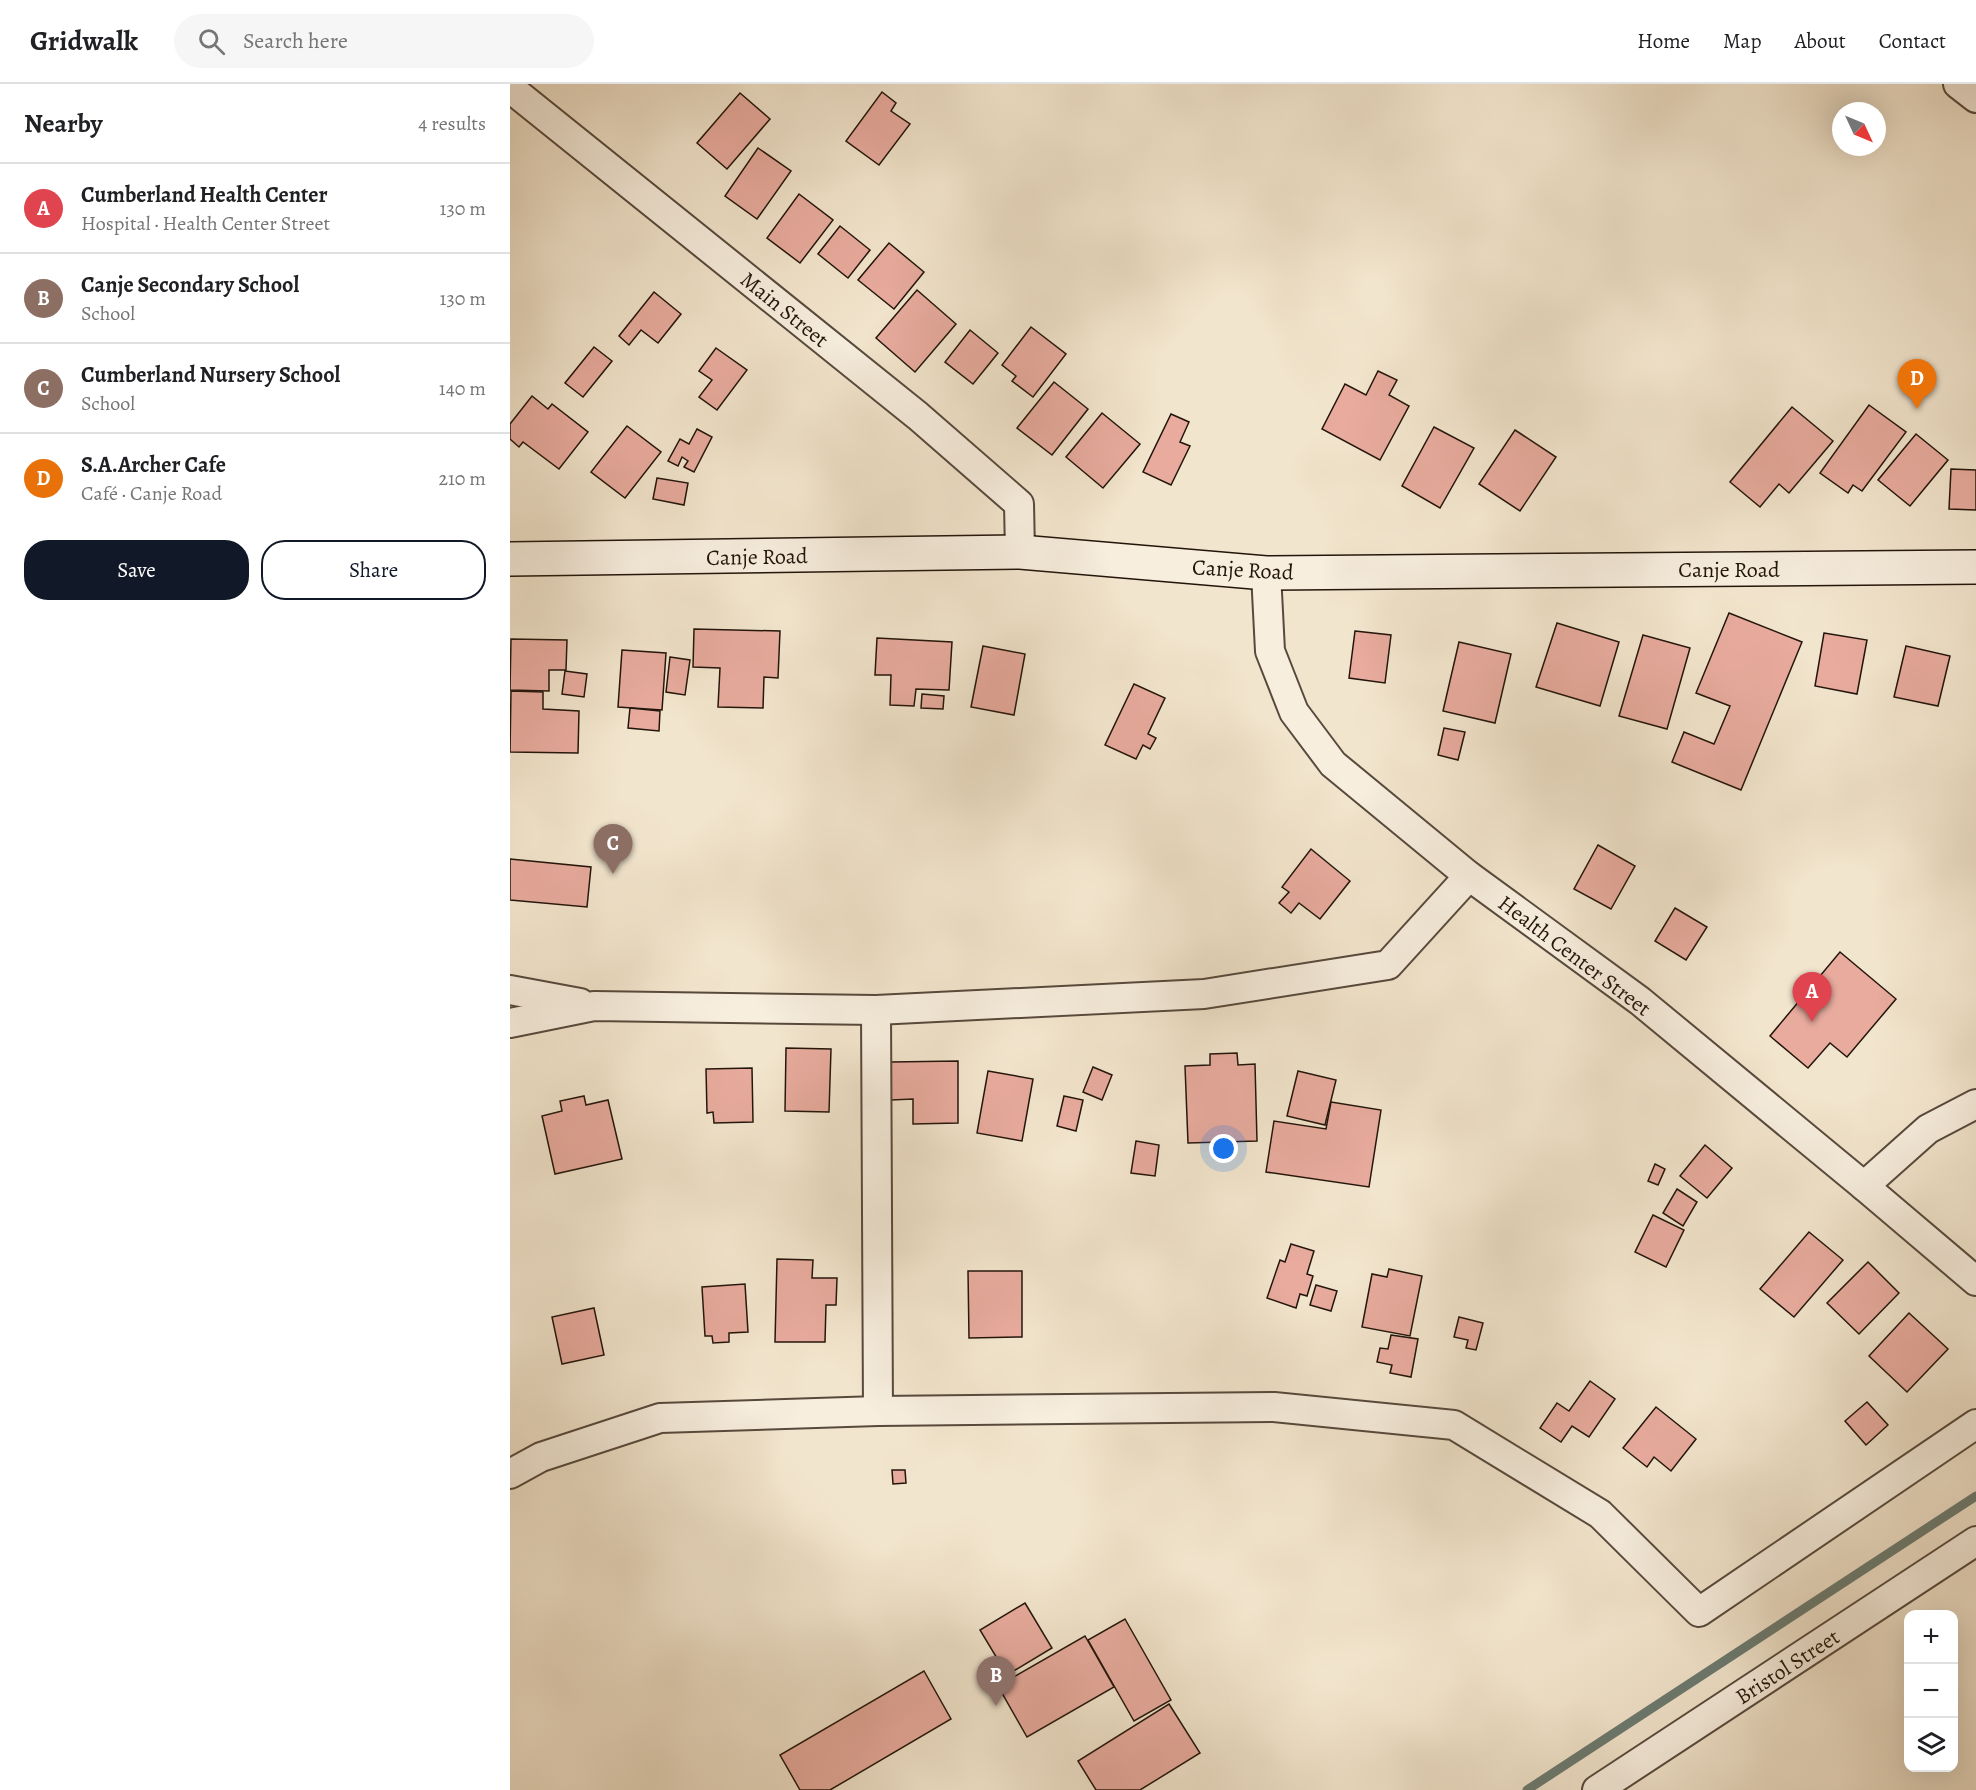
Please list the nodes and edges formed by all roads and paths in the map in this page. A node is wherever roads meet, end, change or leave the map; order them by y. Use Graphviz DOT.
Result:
graph roads {
  1 [pos="1958,84"];
  2 [pos="510,88"];
  3 [pos="1976,98"];
  4 [pos="1020,552"];
  5 [pos="510,559"];
  6 [pos="1976,567"];
  7 [pos="1266,573"];
  8 [pos="1469,876"];
  9 [pos="510,990"];
  10 [pos="594,1006"];
  11 [pos="876,1010"];
  12 [pos="510,1023"];
  13 [pos="1976,1104"];
  14 [pos="1864,1186"];
  15 [pos="1976,1281"];
  16 [pos="878,1411"];
  17 [pos="1976,1425"];
  18 [pos="510,1474"];
  19 [pos="1976,1541"];
  20 [pos="1597,1790"];
  1 -- 3 [label="street"];
  2 -- 4 [label="street, Main Street"];
  4 -- 5 [label="street, Canje Road"];
  4 -- 7 [label="street, Canje Road"];
  6 -- 7 [label="street, Canje Road"];
  7 -- 8 [label="street, Health Center Street"];
  8 -- 11 [label="street"];
  8 -- 14 [label="street, Health Center Street"];
  9 -- 10 [label="street"];
  10 -- 11 [label="street"];
  10 -- 12 [label="street"];
  11 -- 16 [label="street"];
  13 -- 14 [label="street"];
  14 -- 15 [label="street, Health Center Street"];
  16 -- 17 [label="street"];
  16 -- 18 [label="street"];
  19 -- 20 [label="street, Bristol Street"];
}
